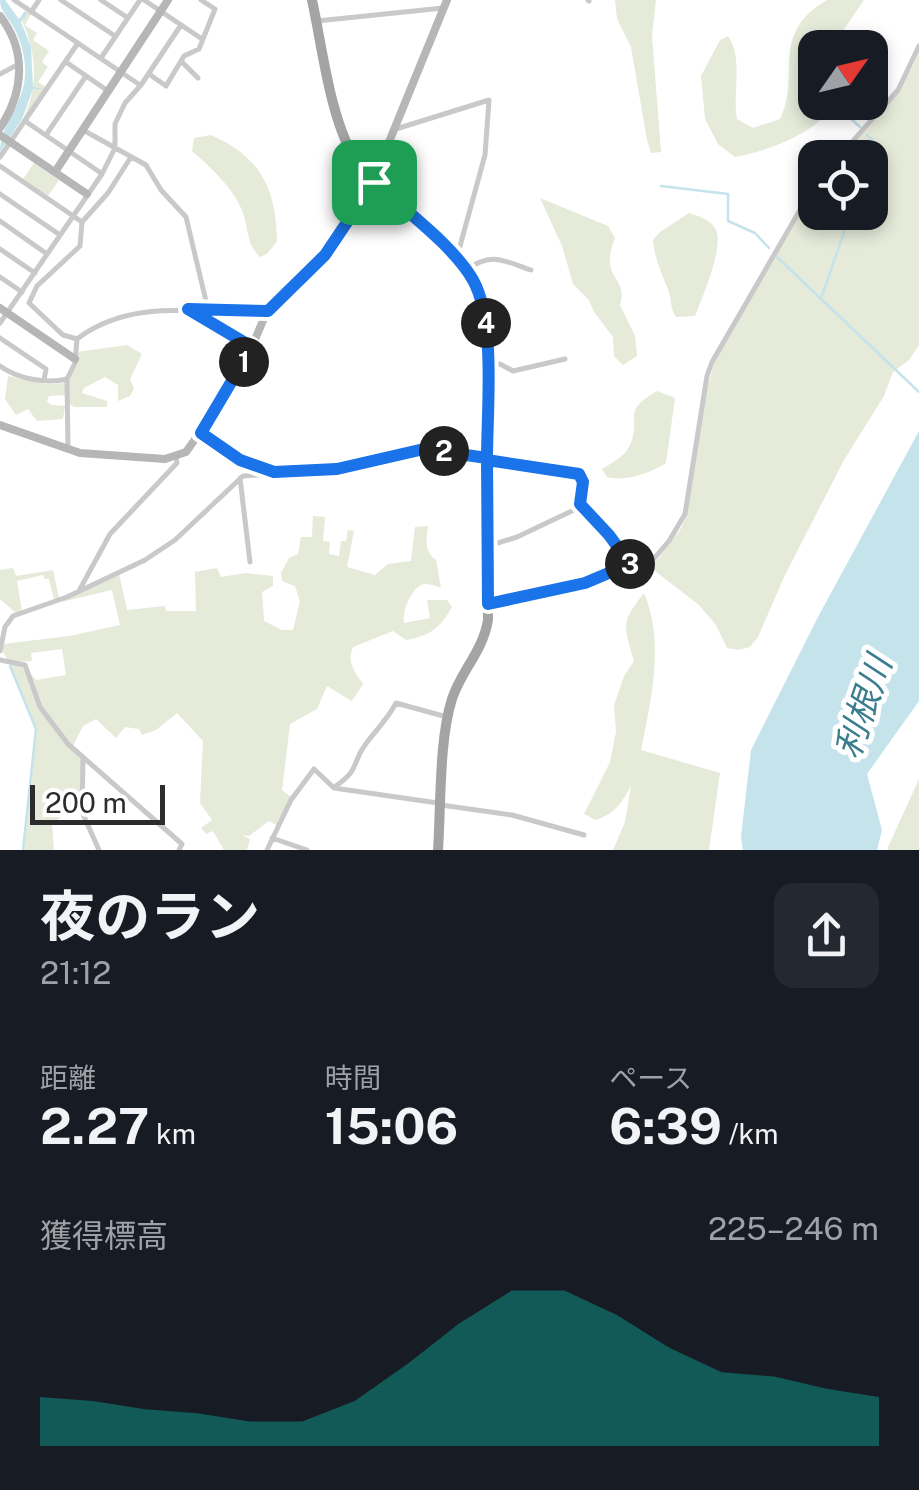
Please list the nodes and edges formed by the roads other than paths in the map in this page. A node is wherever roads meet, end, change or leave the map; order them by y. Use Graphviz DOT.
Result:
graph roads {
  1 [pos="14,0"];
  2 [pos="39,0"];
  3 [pos="60,0"];
  4 [pos="102,0"];
  5 [pos="142,0"];
  6 [pos="168,0"];
  7 [pos="201,0"];
  8 [pos="312,0"];
  9 [pos="446,4"];
  10 [pos="161,11"];
  11 [pos="31,12"];
  12 [pos="0,16"];
  13 [pos="128,18"];
  14 [pos="317,21"];
  15 [pos="181,25"];
  16 [pos="116,36"];
  17 [pos="202,39"];
  18 [pos="78,43"];
  19 [pos="919,46"];
  20 [pos="101,58"];
  21 [pos="181,61"];
  22 [pos="66,62"];
  23 [pos="20,64"];
  24 [pos="121,72"];
  25 [pos="0,74"];
  26 [pos="149,74"];
  27 [pos="86,76"];
  28 [pos="198,78"];
  29 [pos="141,86"];
  30 [pos="108,90"];
  31 [pos="25,120"];
  32 [pos="393,129"];
  33 [pos="82,130"];
  34 [pos="46,135"];
  35 [pos="4,136"];
  36 [pos="854,140"];
  37 [pos="115,148"];
  38 [pos="68,150"];
  39 [pos="132,156"];
  40 [pos="0,157"];
  41 [pos="0,166"];
  42 [pos="54,172"];
  43 [pos="102,174"];
  44 [pos="374,182"];
  45 [pos="0,194"];
  46 [pos="88,194"];
  47 [pos="798,214"];
  48 [pos="74,216"];
  49 [pos="0,221"];
  50 [pos="82,222"];
  51 [pos="60,235"];
  52 [pos="0,249"];
  53 [pos="47,254"];
  54 [pos="457,258"];
  55 [pos="467,270"];
  56 [pos="531,270"];
  57 [pos="34,273"];
  58 [pos="0,277"];
  59 [pos="22,292"];
  60 [pos="208,308"];
  61 [pos="188,309"];
  62 [pos="4,310"];
  63 [pos="268,311"];
  64 [pos="211,322"];
  65 [pos="0,324"];
  66 [pos="0,338"];
  67 [pos="76,339"];
  68 [pos="252,347"];
  69 [pos="75,358"];
  70 [pos="565,359"];
  71 [pos="487,363"];
  72 [pos="0,366"];
  73 [pos="0,374"];
  74 [pos="10,374"];
  75 [pos="67,380"];
  76 [pos="44,381"];
  77 [pos="0,426"];
  78 [pos="201,433"];
  79 [pos="68,450"];
  80 [pos="176,458"];
  81 [pos="487,458"];
  82 [pos="274,472"];
  83 [pos="240,478"];
  84 [pos="580,504"];
  85 [pos="487,546"];
  86 [pos="250,562"];
  87 [pos="630,564"];
  88 [pos="80,590"];
  89 [pos="488,604"];
  90 [pos="0,651"];
  91 [pos="0,660"];
  92 [pos="447,716"];
  93 [pos="83,758"];
  94 [pos="334,788"];
  95 [pos="441,804"];
  96 [pos="584,834"];
  97 [pos="272,838"];
  98 [pos="99,850"];
  99 [pos="179,850"];
  100 [pos="267,850"];
  101 [pos="307,850"];
  102 [pos="438,850"];
  1 -- 11 [label="street"];
  2 -- 11 [label="street"];
  3 -- 16 [label="street"];
  4 -- 13 [label="street"];
  5 -- 10 [label="street"];
  5 -- 13 [label="street"];
  6 -- 10 [label="street"];
  7 -- 17 [label="street"];
  8 -- 14 [label="main road"];
  9 -- 14 [label="street"];
  9 -- 32 [label="street"];
  10 -- 15 [label="street"];
  10 -- 24 [label="street"];
  11 -- 18 [label="street"];
  12 -- 23 [label="street"];
  13 -- 16 [label="street"];
  14 -- 44 [label="main road"];
  15 -- 17 [label="street"];
  15 -- 26 [label="street"];
  16 -- 20 [label="street"];
  17 -- 21 [label="street"];
  18 -- 20 [label="street"];
  18 -- 22 [label="street"];
  19 -- 36 [label="street"];
  20 -- 24 [label="street"];
  21 -- 26 [label="street"];
  21 -- 28 [label="street"];
  22 -- 27 [label="street"];
  22 -- 31 [label="street"];
  23 -- 25 [label="street"];
  23 -- 35 [label="street"];
  24 -- 29 [label="street"];
  24 -- 30 [label="street"];
  26 -- 29 [label="street"];
  27 -- 30 [label="street"];
  27 -- 34 [label="street"];
  29 -- 37 [label="street"];
  30 -- 33 [label="street"];
  31 -- 34 [label="street"];
  31 -- 35 [label="street"];
  32 -- 44 [label="street"];
  32 -- 54 [label="street"];
  33 -- 37 [label="street"];
  33 -- 38 [label="street"];
  34 -- 38 [label="street"];
  35 -- 40 [label="street"];
  35 -- 42 [label="street"];
  37 -- 39 [label="street"];
  37 -- 43 [label="street"];
  38 -- 42 [label="street"];
  38 -- 43 [label="street"];
  39 -- 50 [label="street"];
  39 -- 60 [label="street"];
  41 -- 48 [label="street"];
  42 -- 46 [label="street"];
  43 -- 46 [label="street"];
  44 -- 54 [label="main road"];
  44 -- 63 [label="street"];
  45 -- 51 [label="street"];
  46 -- 48 [label="street"];
  47 -- 87 [label="street"];
  48 -- 50 [label="street"];
  48 -- 51 [label="street"];
  49 -- 53 [label="street"];
  50 -- 67 [label="street"];
  51 -- 53 [label="street"];
  52 -- 57 [label="street"];
  53 -- 57 [label="street"];
  54 -- 55 [label="main road"];
  55 -- 56 [label="street"];
  55 -- 71 [label="main road"];
  57 -- 59 [label="street"];
  58 -- 59 [label="street"];
  59 -- 62 [label="street"];
  60 -- 61 [label="street"];
  60 -- 63 [label="street"];
  60 -- 64 [label="street"];
  61 -- 64 [label="street"];
  61 -- 67 [label="street"];
  62 -- 65 [label="street"];
  62 -- 69 [label="street"];
  63 -- 68 [label="street"];
  64 -- 68 [label="street"];
  66 -- 76 [label="street"];
  67 -- 69 [label="street"];
  68 -- 78 [label="street"];
  69 -- 75 [label="street"];
  70 -- 71 [label="street"];
  71 -- 81 [label="main road"];
  72 -- 74 [label="street"];
  73 -- 74 [label="street"];
  74 -- 76 [label="street"];
  75 -- 76 [label="street"];
  75 -- 79 [label="street"];
  77 -- 79 [label="street"];
  78 -- 80 [label="street"];
  78 -- 82 [label="street"];
  79 -- 80 [label="street"];
  80 -- 88 [label="street"];
  81 -- 82 [label="street"];
  81 -- 84 [label="street"];
  81 -- 85 [label="main road"];
  82 -- 83 [label="street"];
  83 -- 86 [label="street"];
  83 -- 88 [label="street"];
  84 -- 85 [label="street"];
  84 -- 87 [label="street"];
  85 -- 89 [label="main road"];
  87 -- 89 [label="street"];
  88 -- 90 [label="street"];
  89 -- 92 [label="main road"];
  91 -- 93 [label="street"];
  92 -- 94 [label="street"];
  92 -- 95 [label="main road"];
  93 -- 98 [label="street"];
  93 -- 99 [label="street"];
  94 -- 95 [label="street"];
  94 -- 97 [label="street"];
  95 -- 96 [label="street"];
  95 -- 102 [label="main road"];
  97 -- 100 [label="street"];
  97 -- 101 [label="street"];
}
